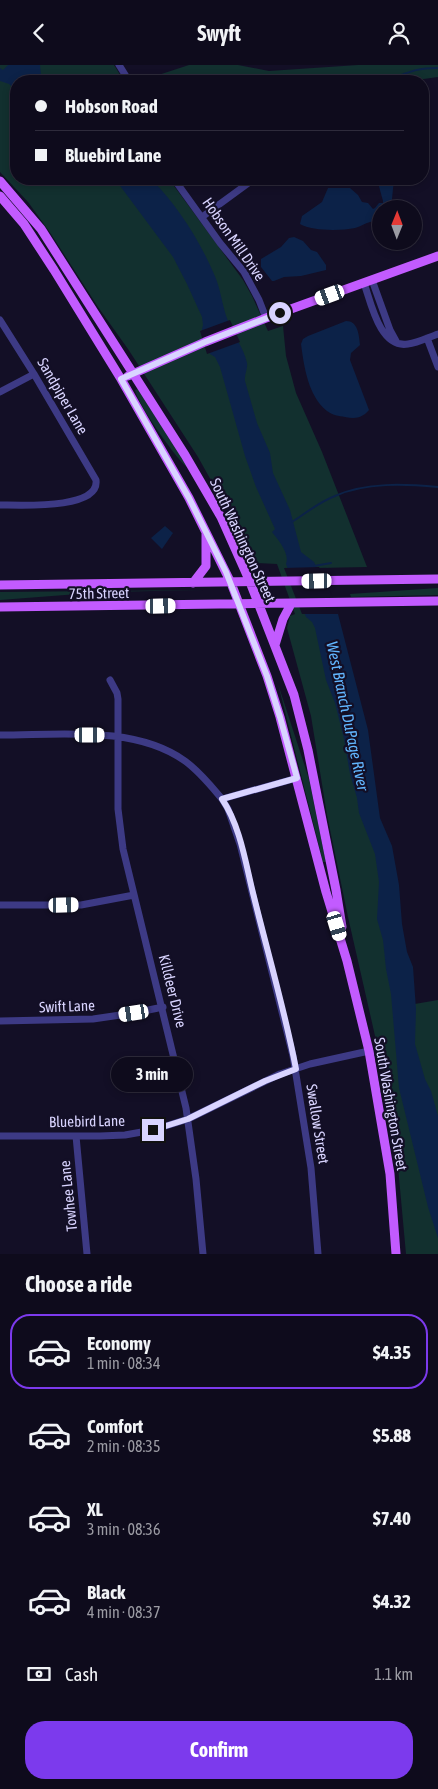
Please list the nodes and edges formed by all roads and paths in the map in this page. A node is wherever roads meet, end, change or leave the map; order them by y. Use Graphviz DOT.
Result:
graph roads {
  1 [pos="0,181"];
  2 [pos="178,185"];
  3 [pos="246,185"];
  4 [pos="0,196"];
  5 [pos="202,217"];
  6 [pos="438,256"];
  7 [pos="368,282"];
  8 [pos="266,318"];
  9 [pos="0,319"];
  10 [pos="438,334"];
  11 [pos="427,338"];
  12 [pos="438,367"];
  13 [pos="133,373"];
  14 [pos="34,374"];
  15 [pos="121,379"];
  16 [pos="0,392"];
  17 [pos="0,505"];
  18 [pos="205,529"];
  19 [pos="438,579"];
  20 [pos="194,583"];
  21 [pos="231,583"];
  22 [pos="250,583"];
  23 [pos="0,585"];
  24 [pos="438,601"];
  25 [pos="258,604"];
  26 [pos="291,604"];
  27 [pos="238,605"];
  28 [pos="0,607"];
  29 [pos="274,645"];
  30 [pos="110,680"];
  31 [pos="0,735"];
  32 [pos="118,736"];
  33 [pos="297,778"];
  34 [pos="222,799"];
  35 [pos="134,895"];
  36 [pos="0,905"];
  37 [pos="347,961"];
  38 [pos="163,1007"];
  39 [pos="0,1021"];
  40 [pos="369,1051"];
  41 [pos="296,1069"];
  42 [pos="188,1119"];
  43 [pos="0,1136"];
  44 [pos="76,1136"];
  45 [pos="87,1254"];
  46 [pos="203,1254"];
  47 [pos="318,1254"];
  48 [pos="396,1254"];
  1 -- 13 [label="main road, South Washington Street"];
  2 -- 5 [label="street, Hobson Mill Drive"];
  3 -- 5 [label="street"];
  4 -- 15 [label="main road, South Washington Street"];
  5 -- 8 [label="street, Hobson Mill Drive"];
  6 -- 7 [label="main road"];
  7 -- 8 [label="main road"];
  7 -- 11 [label="street"];
  8 -- 13 [label="main road"];
  9 -- 14 [label="street, Sandpiper Lane"];
  10 -- 11 [label="street"];
  11 -- 12 [label="street"];
  13 -- 15 [label="main road"];
  13 -- 22 [label="main road, South Washington Street"];
  14 -- 16 [label="street"];
  14 -- 17 [label="street, Sandpiper Lane"];
  15 -- 18 [label="main road, South Washington Street"];
  18 -- 20 [label="main road"];
  18 -- 21 [label="main road, South Washington Street"];
  19 -- 22 [label="main road, 75th Street"];
  20 -- 21 [label="main road, 75th Street"];
  20 -- 23 [label="main road, 75th Street"];
  21 -- 22 [label="main road, 75th Street"];
  21 -- 27 [label="main road, South Washington Street"];
  22 -- 25 [label="main road, South Washington Street"];
  24 -- 26 [label="main road, 75th Street"];
  25 -- 26 [label="main road, 75th Street"];
  25 -- 27 [label="main road, 75th Street"];
  25 -- 29 [label="main road, South Washington Street"];
  26 -- 29 [label="main road"];
  27 -- 28 [label="main road, 75th Street"];
  27 -- 33 [label="main road, South Washington Street"];
  29 -- 37 [label="main road, South Washington Street"];
  30 -- 32 [label="street, Killdeer Drive"];
  31 -- 32 [label="street, Swallow Street"];
  32 -- 34 [label="street, Swallow Street"];
  32 -- 35 [label="street, Killdeer Drive"];
  33 -- 34 [label="street"];
  33 -- 37 [label="main road, South Washington Street"];
  34 -- 41 [label="street, Swallow Street"];
  35 -- 36 [label="street"];
  35 -- 38 [label="street, Killdeer Drive"];
  37 -- 40 [label="main road, South Washington Street"];
  38 -- 39 [label="street, Swift Lane"];
  38 -- 42 [label="street, Killdeer Drive"];
  40 -- 41 [label="street, Bluebird Lane"];
  40 -- 48 [label="main road, South Washington Street"];
  41 -- 42 [label="street, Bluebird Lane"];
  41 -- 47 [label="street, Swallow Street"];
  42 -- 44 [label="street, Bluebird Lane"];
  42 -- 46 [label="street, Killdeer Drive"];
  43 -- 44 [label="street, Bluebird Lane"];
  44 -- 45 [label="street, Towhee Lane"];
}
